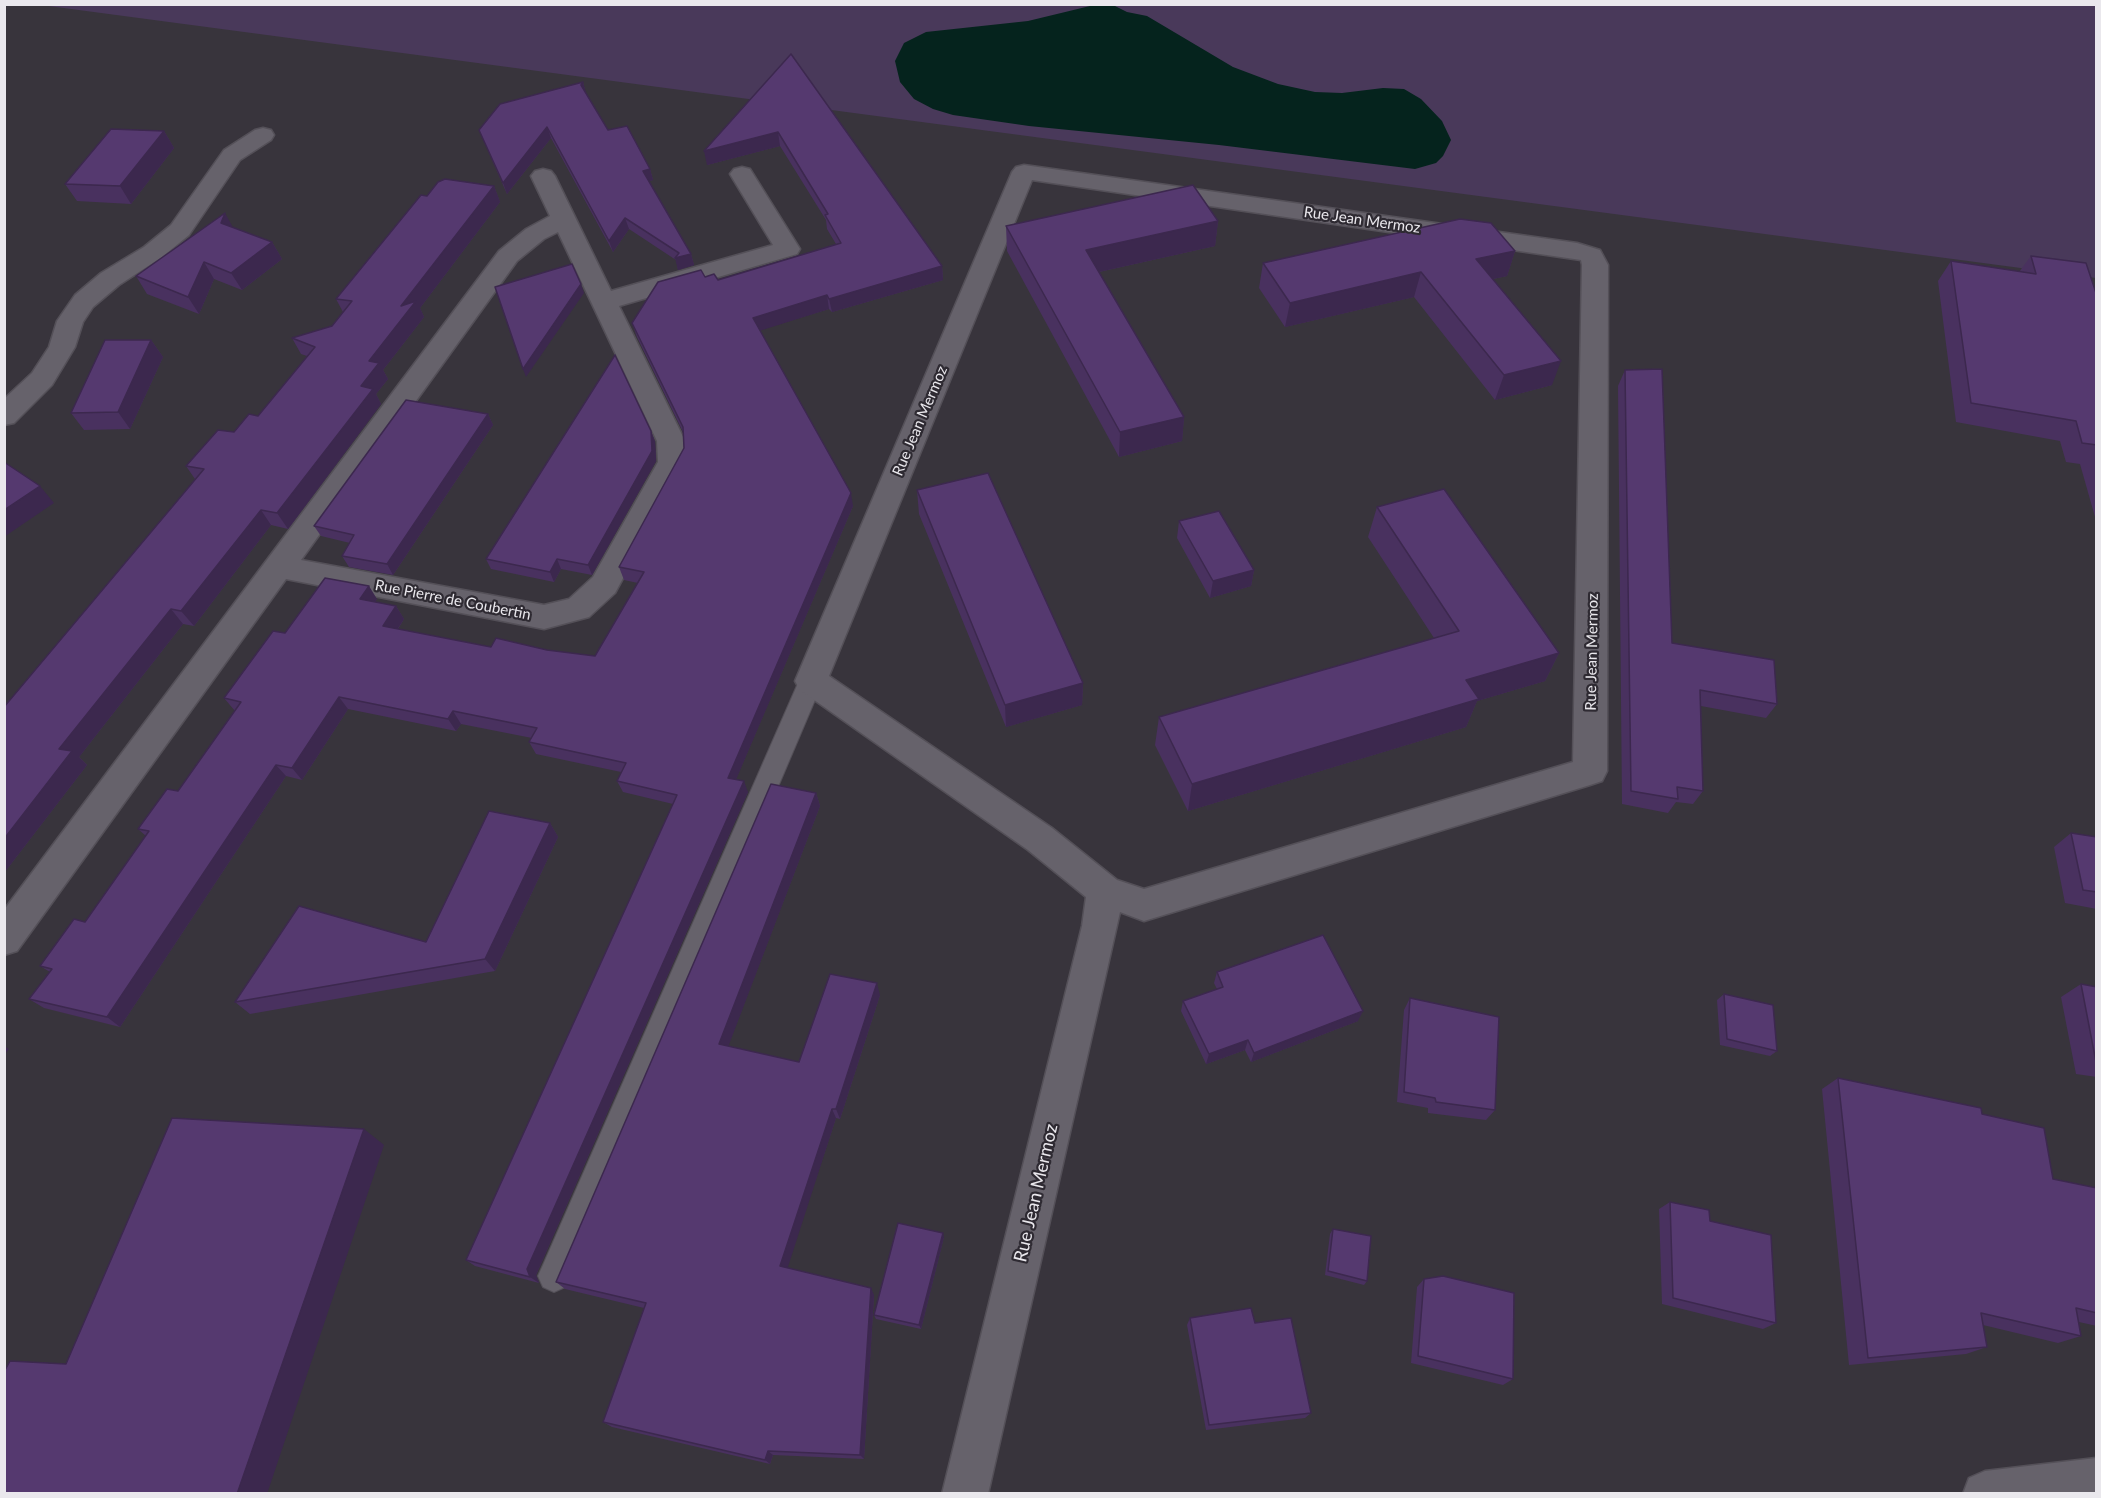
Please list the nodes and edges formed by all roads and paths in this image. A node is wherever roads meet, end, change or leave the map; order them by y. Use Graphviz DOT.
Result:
graph roads {
  1 [pos="263,135"];
  2 [pos="742,174"];
  3 [pos="543,176"];
  4 [pos="563,219"];
  5 [pos="603,302"];
  6 [pos="4,416"];
  7 [pos="280,567"];
  8 [pos="811,681"];
  9 [pos="1105,891"];
  10 [pos="4,939"];
  11 [pos="554,1276"];
  12 [pos="2097,1481"];
  13 [pos="965,1494"];
  14 [pos="1985,1494"];
  1 -- 6 [label="street"];
  2 -- 5 [label="street"];
  3 -- 4 [label="street, Rue Pierre de Coubertin"];
  4 -- 5 [label="street, Rue Pierre de Coubertin"];
  4 -- 7 [label="street"];
  5 -- 7 [label="street, Rue Pierre de Coubertin"];
  7 -- 10 [label="street"];
  8 -- 9 [label="street, Rue Jean Mermoz"];
  8 -- 9 [label="street, Rue Jean Mermoz"];
  8 -- 11 [label="lane"];
  9 -- 13 [label="street, Rue Jean Mermoz"];
  12 -- 14 [label="street"];
}
